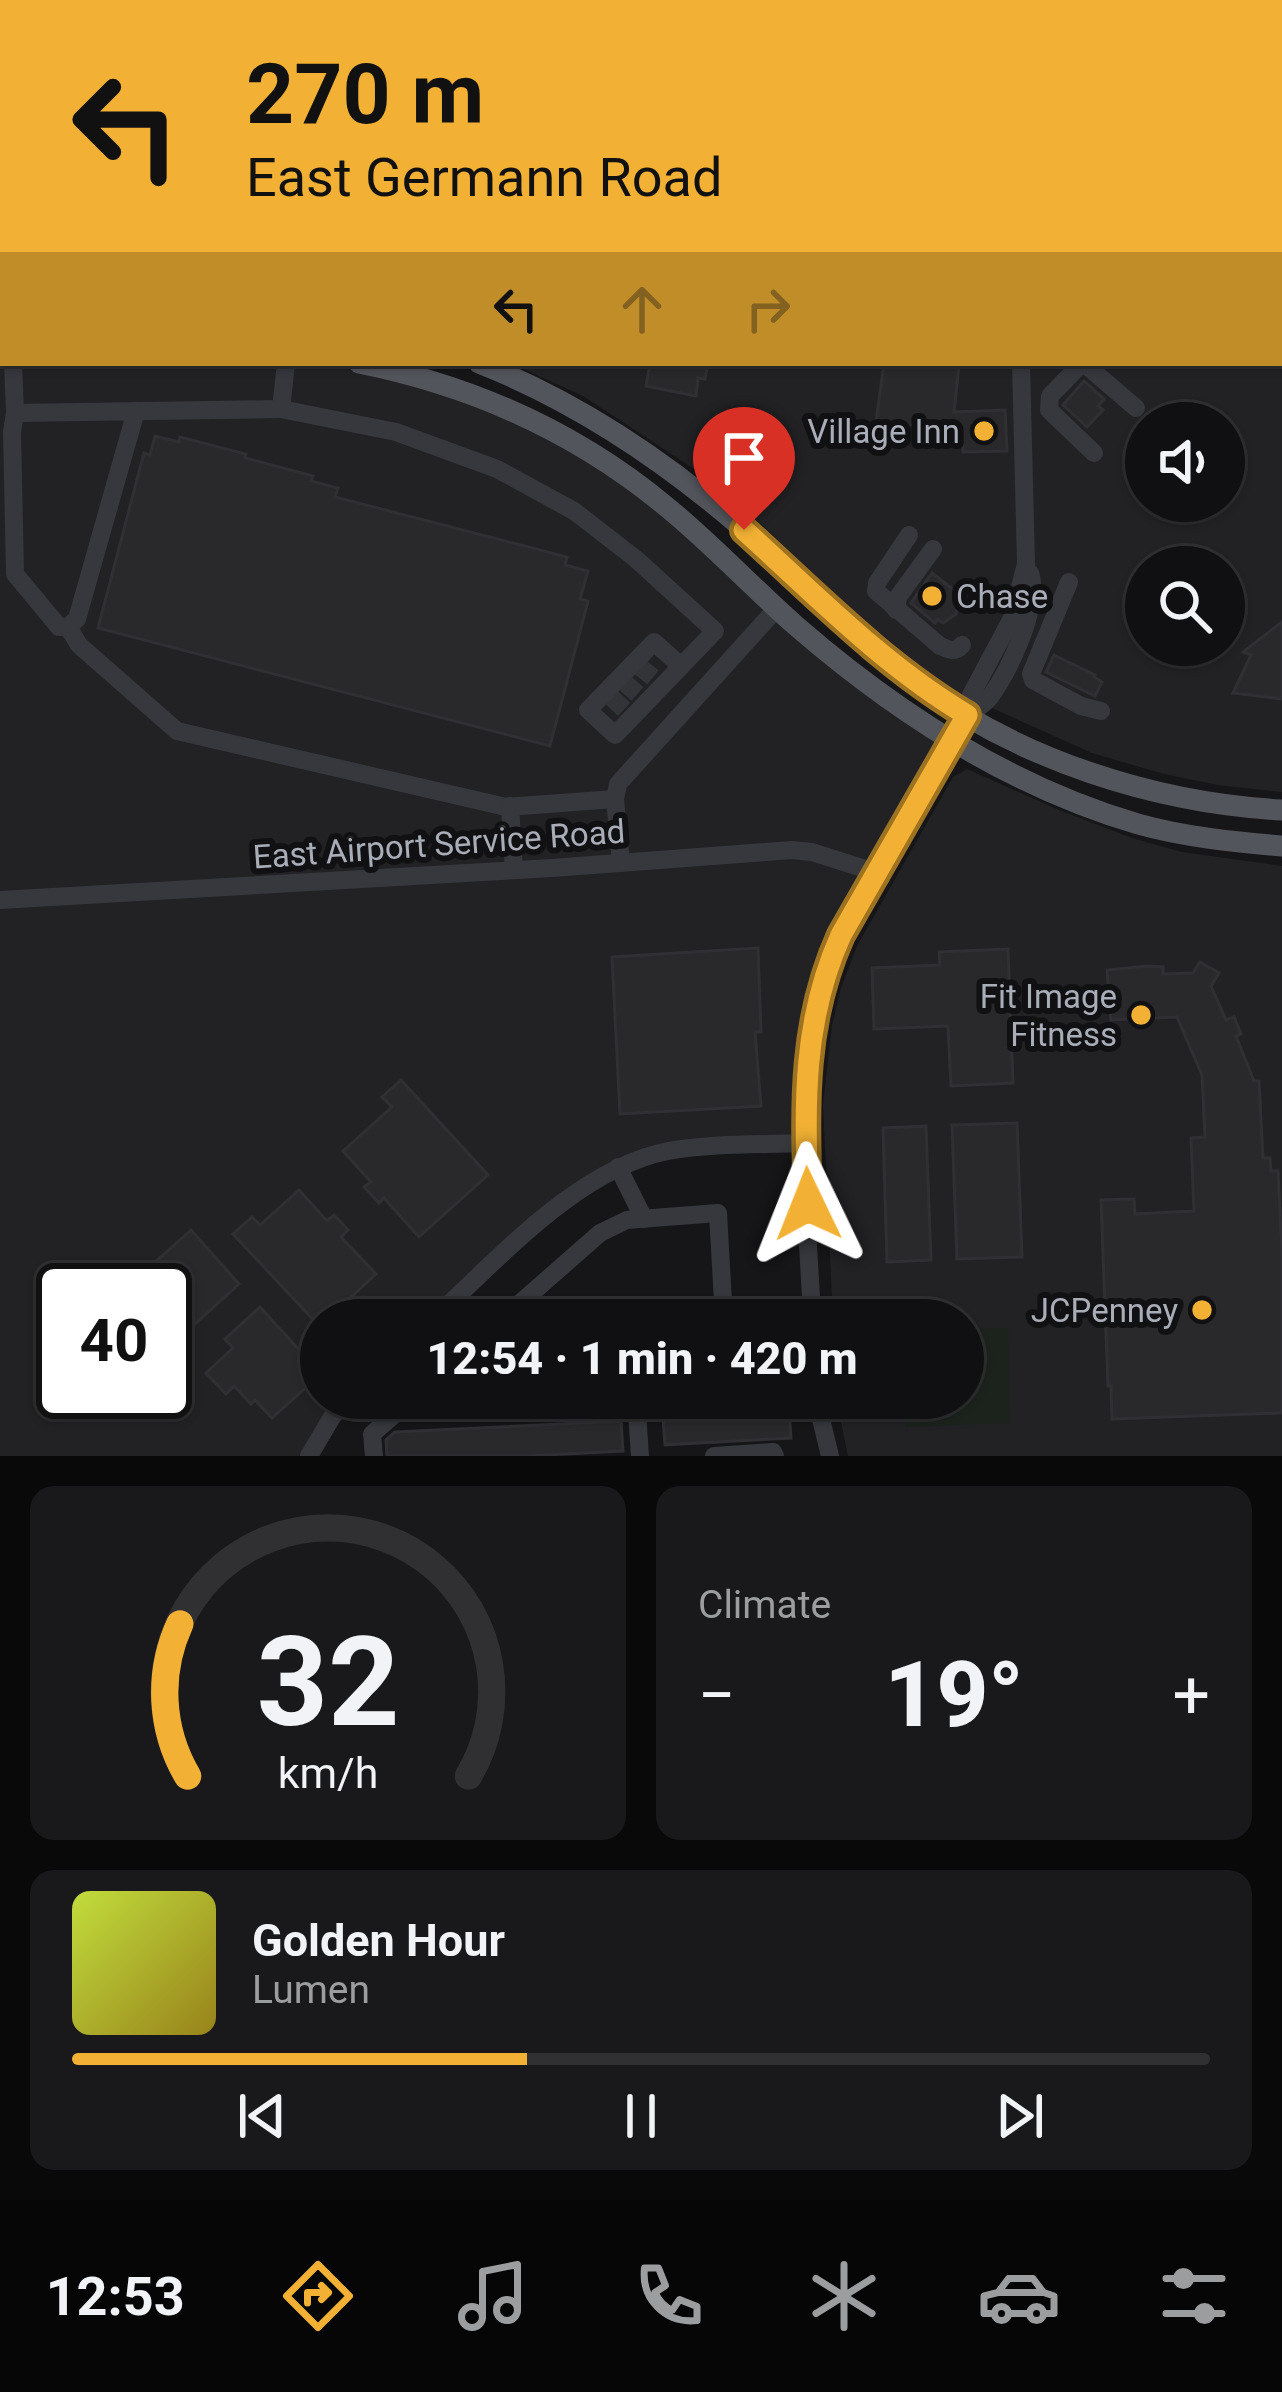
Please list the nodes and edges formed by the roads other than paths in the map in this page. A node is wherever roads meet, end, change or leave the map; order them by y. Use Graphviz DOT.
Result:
graph roads {
  1 [pos="13,366"];
  2 [pos="286,366"];
  3 [pos="373,366"];
  4 [pos="485,366"];
  5 [pos="1021,366"];
  6 [pos="1079,366"];
  7 [pos="1087,366"];
  8 [pos="1129,402"];
  9 [pos="281,409"];
  10 [pos="136,411"];
  11 [pos="16,413"];
  12 [pos="552,429"];
  13 [pos="1094,453"];
  14 [pos="669,469"];
  15 [pos="1069,582"];
  16 [pos="888,603"];
  17 [pos="777,608"];
  18 [pos="68,627"];
  19 [pos="715,632"];
  20 [pos="962,645"];
  21 [pos="737,652"];
  22 [pos="681,666"];
  23 [pos="1101,711"];
  24 [pos="967,715"];
  25 [pos="952,741"];
  26 [pos="615,799"];
  27 [pos="511,806"];
  28 [pos="1282,810"];
  29 [pos="1282,846"];
  30 [pos="621,863"];
  31 [pos="514,871"];
  32 [pos="878,873"];
  33 [pos="0,900"];
  34 [pos="806,1143"];
  35 [pos="618,1167"];
  36 [pos="644,1219"];
  37 [pos="455,1299"];
  38 [pos="526,1299"];
  39 [pos="723,1299"];
  40 [pos="811,1299"];
  41 [pos="331,1419"];
  42 [pos="389,1419"];
  43 [pos="638,1419"];
  44 [pos="821,1419"];
  45 [pos="309,1456"];
  46 [pos="374,1456"];
  47 [pos="640,1456"];
  48 [pos="714,1456"];
  49 [pos="775,1456"];
  50 [pos="830,1456"];
  1 -- 11 [label="street"];
  2 -- 9 [label="street"];
  3 -- 12 [label="main road"];
  4 -- 14 [label="main road"];
  5 -- 24 [label="street"];
  6 -- 13 [label="street"];
  7 -- 8 [label="street"];
  9 -- 10 [label="street"];
  9 -- 19 [label="street"];
  10 -- 11 [label="street"];
  10 -- 18 [label="street"];
  11 -- 18 [label="street"];
  12 -- 14 [label="main road"];
  12 -- 17 [label="main road"];
  14 -- 24 [label="main road"];
  15 -- 23 [label="street"];
  16 -- 16 [label="street"];
  16 -- 20 [label="street"];
  17 -- 21 [label="street"];
  17 -- 25 [label="main road"];
  18 -- 27 [label="street"];
  19 -- 21 [label="street"];
  19 -- 22 [label="street"];
  21 -- 26 [label="street"];
  22 -- 22 [label="street"];
  24 -- 25 [label="street"];
  24 -- 28 [label="main road"];
  25 -- 29 [label="main road"];
  25 -- 32 [label="street"];
  26 -- 27 [label="street"];
  26 -- 30 [label="street"];
  27 -- 31 [label="street"];
  30 -- 31 [label="street, East Airport Service Road"];
  30 -- 32 [label="street, East Airport Service Road"];
  31 -- 33 [label="street, East Airport Service Road"];
  32 -- 34 [label="street"];
  34 -- 35 [label="street"];
  34 -- 40 [label="street"];
  35 -- 36 [label="street"];
  35 -- 37 [label="street"];
  36 -- 38 [label="street"];
  36 -- 39 [label="street"];
  41 -- 45 [label="street"];
  42 -- 46 [label="street"];
  43 -- 47 [label="street"];
  44 -- 50 [label="street"];
  48 -- 49 [label="street"];
}
